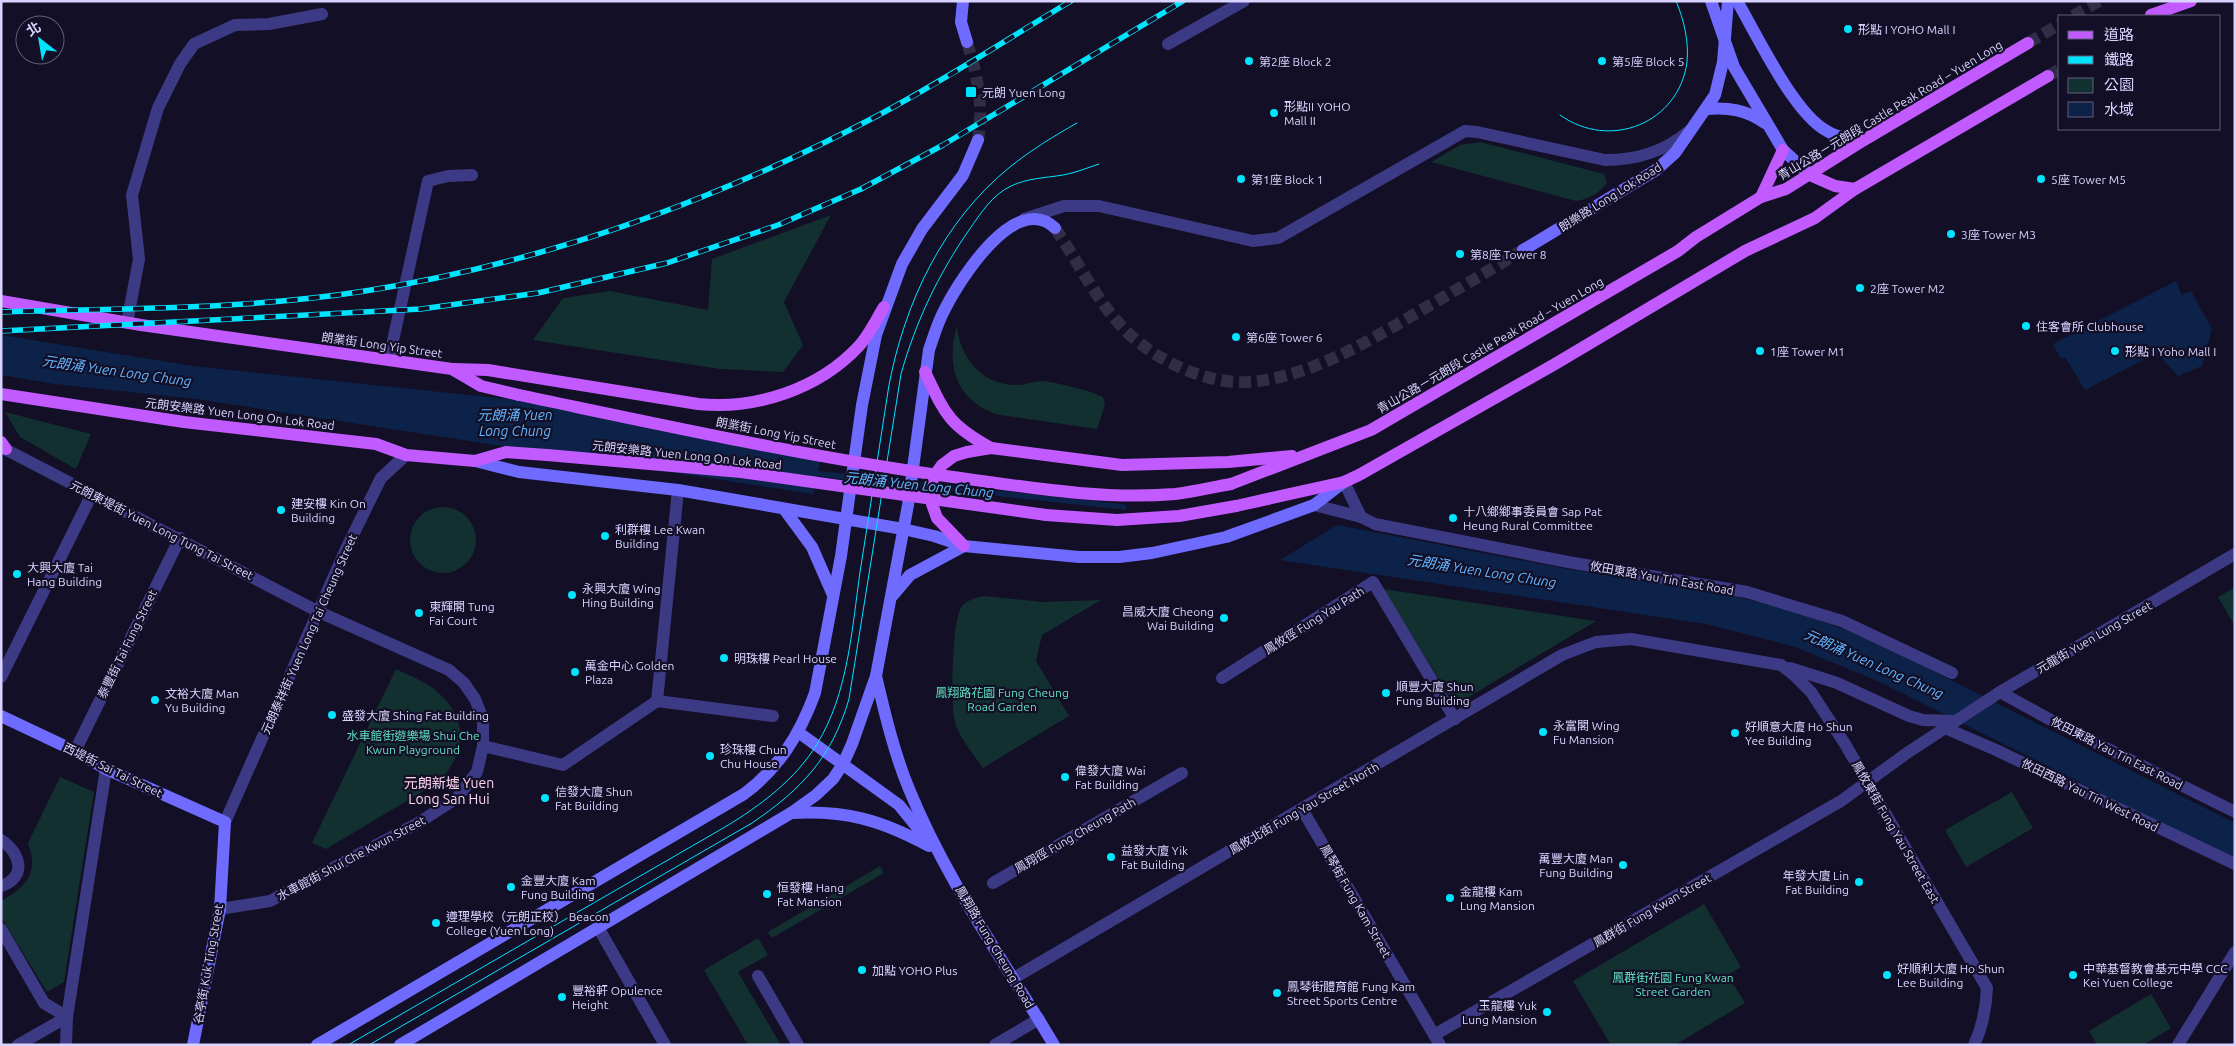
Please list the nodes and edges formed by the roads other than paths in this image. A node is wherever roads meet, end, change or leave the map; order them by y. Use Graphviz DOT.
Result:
graph roads {
  1 [pos="963,1"];
  2 [pos="1244,1"];
  3 [pos="1711,1"];
  4 [pos="1728,1"];
  5 [pos="1738,1"];
  6 [pos="2170,1"];
  7 [pos="2192,1"];
  8 [pos="322,14"];
  9 [pos="2151,15"];
  10 [pos="2153,15"];
  11 [pos="967,42"];
  12 [pos="2028,43"];
  13 [pos="1168,44"];
  14 [pos="1725,46"];
  15 [pos="2048,76"];
  16 [pos="1706,109"];
  17 [pos="1767,124"];
  18 [pos="1689,131"];
  19 [pos="978,140"];
  20 [pos="1864,140"];
  21 [pos="1783,150"];
  22 [pos="472,175"];
  23 [pos="1810,175"];
  24 [pos="1855,190"];
  25 [pos="1761,197"];
  26 [pos="1024,219"];
  27 [pos="1055,228"];
  28 [pos="1523,250"];
  29 [pos="1,301"];
  30 [pos="884,307"];
  31 [pos="127,322"];
  32 [pos="389,359"];
  33 [pos="452,369"];
  34 [pos="925,372"];
  35 [pos="1,394"];
  36 [pos="3,446"];
  37 [pos="991,448"];
  38 [pos="1312,453"];
  39 [pos="406,455"];
  40 [pos="474,461"];
  41 [pos="900,470"];
  42 [pos="1344,482"];
  43 [pos="678,490"];
  44 [pos="92,494"];
  45 [pos="1314,505"];
  46 [pos="784,509"];
  47 [pos="1361,517"];
  48 [pos="846,519"];
  49 [pos="903,529"];
  50 [pos="180,538"];
  51 [pos="964,546"];
  52 [pos="2235,554"];
  53 [pos="833,595"];
  54 [pos="891,597"];
  55 [pos="319,612"];
  56 [pos="1780,665"];
  57 [pos="1952,673"];
  58 [pos="876,676"];
  59 [pos="1,677"];
  60 [pos="1222,678"];
  61 [pos="2000,692"];
  62 [pos="657,701"];
  63 [pos="1,716"];
  64 [pos="773,716"];
  65 [pos="1455,719"];
  66 [pos="1950,725"];
  67 [pos="798,732"];
  68 [pos="483,746"];
  69 [pos="75,751"];
  70 [pos="843,764"];
  71 [pos="106,769"];
  72 [pos="1182,773"];
  73 [pos="1868,782"];
  74 [pos="1302,809"];
  75 [pos="2235,812"];
  76 [pos="791,813"];
  77 [pos="224,822"];
  78 [pos="1,840"];
  79 [pos="937,850"];
  80 [pos="2235,864"];
  81 [pos="993,883"];
  82 [pos="1,886"];
  83 [pos="220,909"];
  84 [pos="598,927"];
  85 [pos="1,929"];
  86 [pos="2235,952"];
  87 [pos="758,976"];
  88 [pos="1014,978"];
  89 [pos="67,1017"];
  90 [pos="1039,1019"];
  91 [pos="1437,1040"];
  92 [pos="18,1045"];
  93 [pos="66,1045"];
  94 [pos="194,1045"];
  95 [pos="318,1045"];
  96 [pos="400,1045"];
  97 [pos="665,1045"];
  98 [pos="798,1045"];
  99 [pos="995,1045"];
  100 [pos="1054,1045"];
  101 [pos="1974,1045"];
  102 [pos="2178,1045"];
  1 -- 11 [label="main road"];
  2 -- 13 [label="street"];
  3 -- 14 [label="main road"];
  4 -- 14 [label="main road, 朗樂路 Long Lok Road"];
  5 -- 20 [label="main road"];
  6 -- 9 [label="main road"];
  7 -- 10 [label="main road"];
  8 -- 31 [label="street"];
  12 -- 20 [label="main road, 青山公路－元朗段 Castle Peak Road – Yuen Long"];
  14 -- 16 [label="main road, 朗樂路 Long Lok Road"];
  14 -- 17 [label="main road"];
  15 -- 24 [label="main road"];
  16 -- 17 [label="main road"];
  16 -- 18 [label="main road, 朗樂路 Long Lok Road"];
  17 -- 21 [label="main road"];
  18 -- 26 [label="street"];
  18 -- 28 [label="main road, 朗樂路 Long Lok Road"];
  19 -- 30 [label="main road"];
  20 -- 23 [label="main road, 青山公路－元朗段 Castle Peak Road – Yuen Long"];
  21 -- 23 [label="main road"];
  21 -- 25 [label="main road"];
  22 -- 32 [label="street"];
  23 -- 24 [label="main road"];
  23 -- 25 [label="main road, 青山公路－元朗段 Castle Peak Road – Yuen Long"];
  24 -- 42 [label="main road"];
  25 -- 38 [label="main road, 青山公路－元朗段 Castle Peak Road – Yuen Long"];
  26 -- 27 [label="main road"];
  26 -- 34 [label="main road"];
  29 -- 31 [label="main road, 朗業街 Long Yip Street"];
  30 -- 33 [label="main road"];
  30 -- 48 [label="main road, bridge"];
  31 -- 32 [label="main road, 朗業街 Long Yip Street"];
  32 -- 33 [label="main road, 朗業街 Long Yip Street"];
  33 -- 41 [label="main road, 朗業街 Long Yip Street, bridge"];
  34 -- 37 [label="main road"];
  34 -- 49 [label="main road, bridge"];
  35 -- 39 [label="main road, 元朗安樂路 Yuen Long On Lok Road"];
  36 -- 44 [label="street, 元朗東堤街 Yuen Long Tung Tai Street"];
  37 -- 38 [label="main road"];
  37 -- 51 [label="main road, bridge"];
  38 -- 41 [label="main road, 青山公路－元朗段 Castle Peak Road – Yuen Long, bridge"];
  39 -- 40 [label="main road, 元朗安樂路 Yuen Long On Lok Road"];
  39 -- 55 [label="street, 元朗泰祥街 Yuen Long Tai Cheung Street"];
  40 -- 42 [label="main road, 元朗安樂路 Yuen Long On Lok Road, bridge"];
  40 -- 43 [label="main road, 元朗安樂路 Yuen Long On Lok Road"];
  42 -- 45 [label="main road"];
  42 -- 47 [label="street"];
  43 -- 46 [label="main road, 元朗安樂路 Yuen Long On Lok Road"];
  43 -- 62 [label="street"];
  44 -- 50 [label="street, 元朗東堤街 Yuen Long Tung Tai Street"];
  44 -- 59 [label="street"];
  45 -- 47 [label="street, 攸田東路 Yau Tin East Road"];
  45 -- 51 [label="main road"];
  46 -- 48 [label="main road, 元朗安樂路 Yuen Long On Lok Road"];
  46 -- 53 [label="main road"];
  47 -- 57 [label="street, 攸田東路 Yau Tin East Road"];
  48 -- 49 [label="main road"];
  48 -- 53 [label="main road"];
  49 -- 51 [label="main road"];
  49 -- 54 [label="main road"];
  50 -- 55 [label="street, 元朗東堤街 Yuen Long Tung Tai Street"];
  50 -- 69 [label="street, 泰豐街 Tai Fung Street"];
  51 -- 54 [label="main road"];
  52 -- 61 [label="street, 元龍街 Yuen Lung Street"];
  53 -- 67 [label="main road"];
  54 -- 58 [label="main road"];
  55 -- 68 [label="street, 水車館街 Shui Che Kwun Street"];
  55 -- 77 [label="street, 元朗泰祥街 Yuen Long Tai Cheung Street"];
  56 -- 65 [label="street, 鳳攸北街 Fung Yau Street North"];
  56 -- 66 [label="street"];
  56 -- 73 [label="street, 鳳攸東街 Fung Yau Street East"];
  58 -- 70 [label="main road"];
  58 -- 79 [label="main road, 鳳翔路 Fung Cheung Road"];
  60 -- 65 [label="street, 鳳攸徑 Fung Yau Path"];
  61 -- 66 [label="street, 元龍街 Yuen Lung Street"];
  61 -- 75 [label="street, 攸田東路 Yau Tin East Road"];
  62 -- 64 [label="street"];
  62 -- 68 [label="street"];
  63 -- 69 [label="main road, 西堤街 Sai Tai Street"];
  65 -- 74 [label="street, 鳳攸北街 Fung Yau Street North"];
  66 -- 73 [label="street, 元龍街 Yuen Lung Street"];
  66 -- 80 [label="street, 攸田西路 Yau Tin West Road"];
  67 -- 70 [label="main road, 鳳翔路 Fung Cheung Road"];
  67 -- 95 [label="main road"];
  68 -- 83 [label="street, 水車館街 Shui Che Kwun Street"];
  69 -- 71 [label="main road, 西堤街 Sai Tai Street"];
  70 -- 76 [label="main road"];
  70 -- 79 [label="main road, 鳳翔路 Fung Cheung Road"];
  71 -- 77 [label="main road, 西堤街 Sai Tai Street"];
  71 -- 89 [label="street"];
  72 -- 81 [label="street, 鳳翔徑 Fung Cheung Path"];
  73 -- 91 [label="street, 鳳群街 Fung Kwan Street"];
  73 -- 101 [label="street, 鳳攸東街 Fung Yau Street East"];
  74 -- 88 [label="street, 鳳攸北街 Fung Yau Street North"];
  74 -- 91 [label="street, 鳳琴街 Fung Kam Street"];
  76 -- 79 [label="main road"];
  76 -- 84 [label="main road"];
  77 -- 83 [label="main road, 谷亭街 Kuk Ting Street"];
  78 -- 82 [label="street"];
  79 -- 88 [label="main road, 鳳翔路 Fung Cheung Road"];
  83 -- 94 [label="main road, 谷亭街 Kuk Ting Street"];
  84 -- 96 [label="main road"];
  84 -- 97 [label="street"];
  85 -- 89 [label="street"];
  86 -- 102 [label="street"];
  87 -- 98 [label="street"];
  88 -- 90 [label="main road, 鳳翔路 Fung Cheung Road"];
  89 -- 92 [label="street"];
  89 -- 93 [label="street"];
  90 -- 99 [label="street"];
  90 -- 100 [label="main road, 鳳翔路 Fung Cheung Road"];
}
